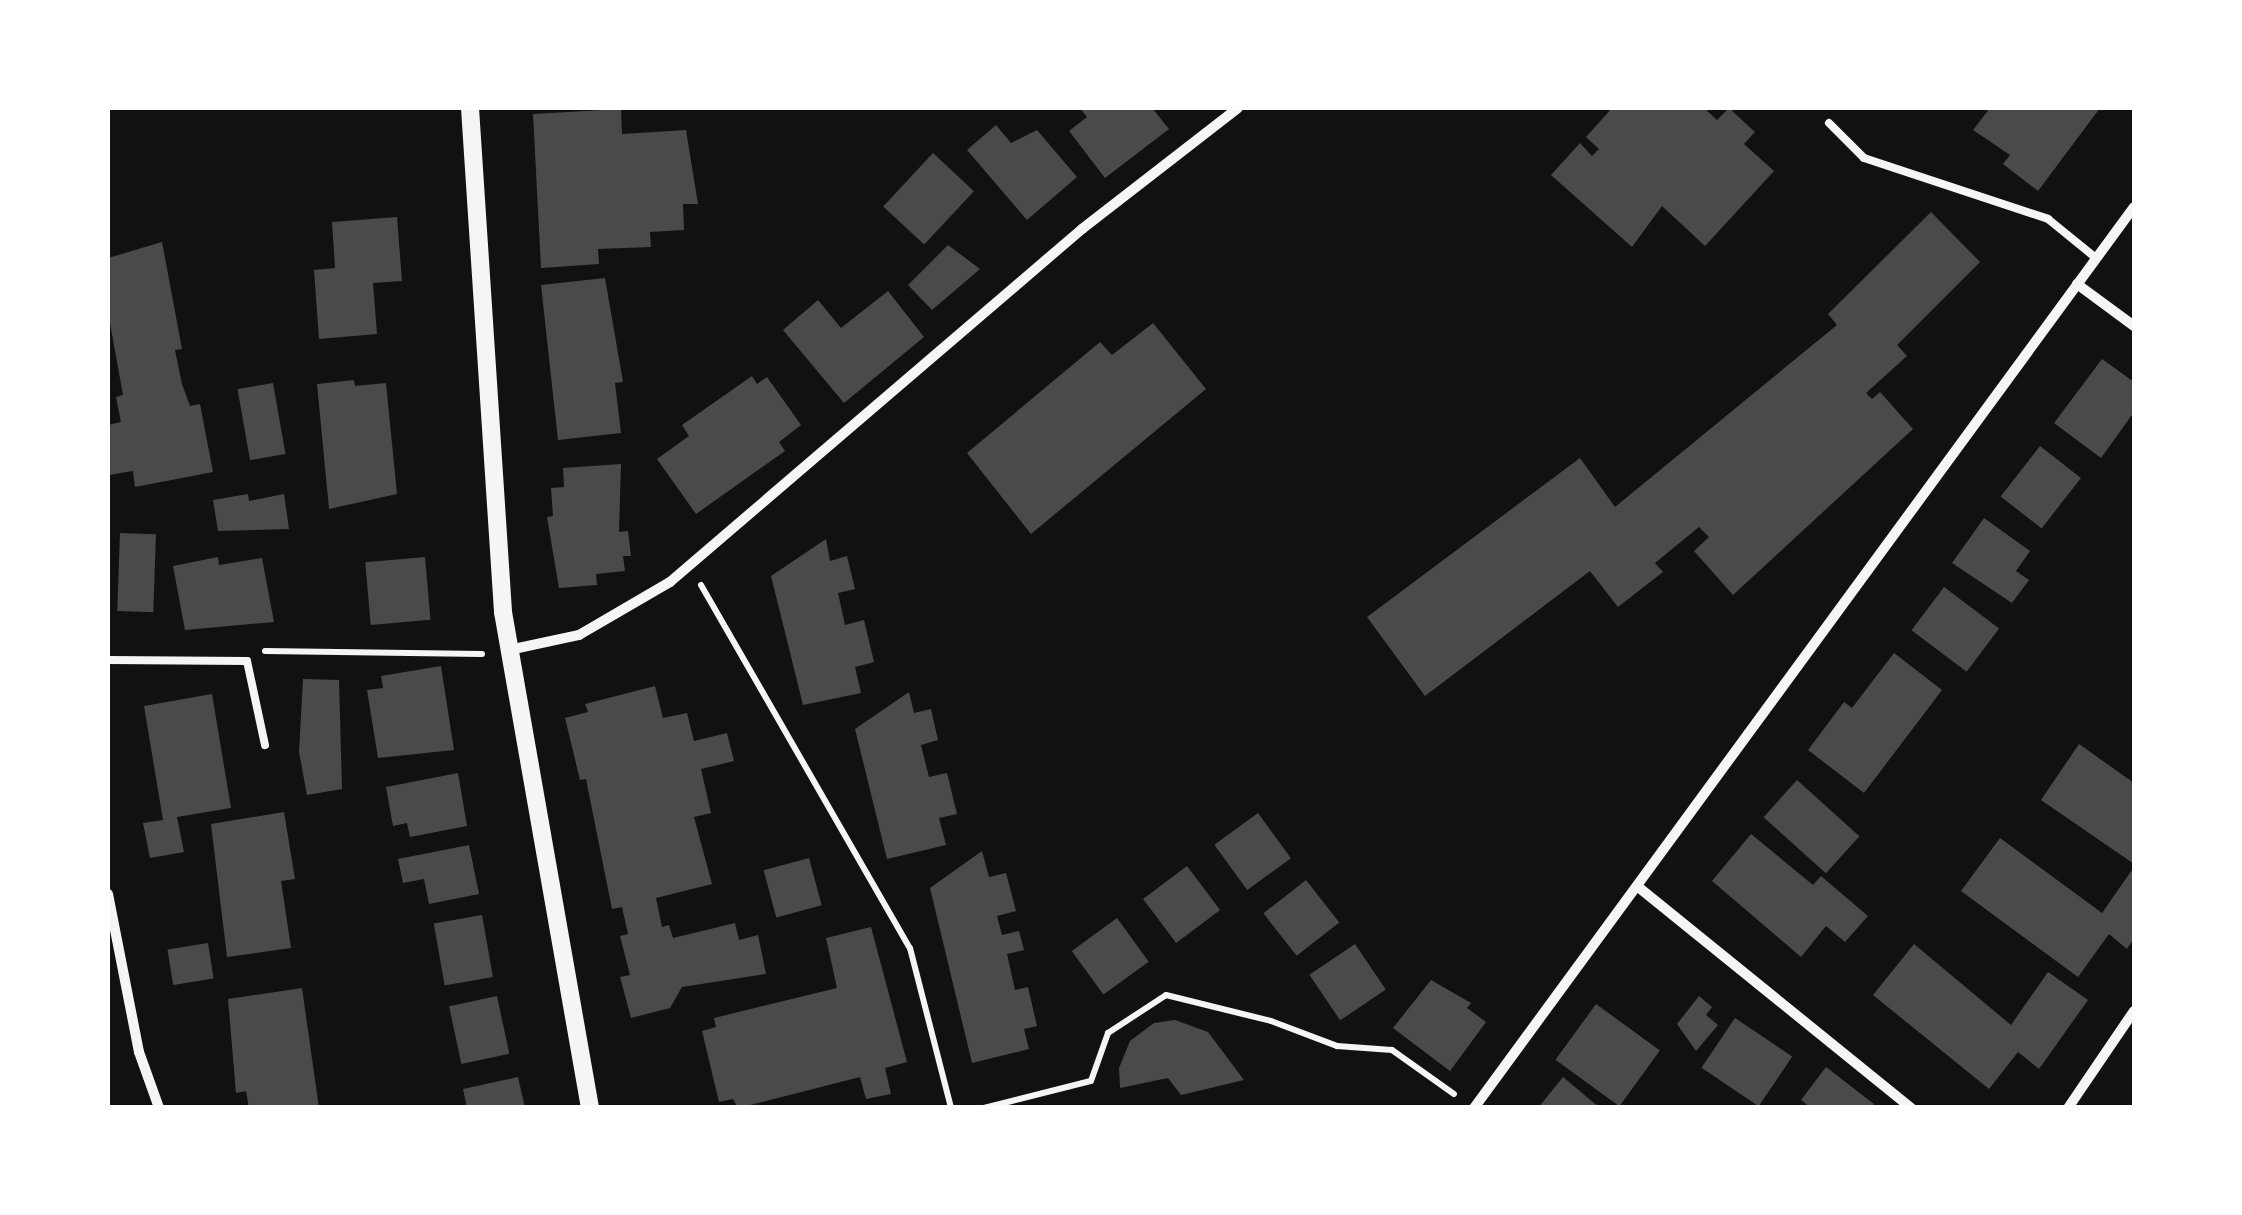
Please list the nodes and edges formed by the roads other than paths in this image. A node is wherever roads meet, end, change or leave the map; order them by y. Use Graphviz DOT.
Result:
graph roads {
  1 [pos="470,108"];
  2 [pos="1238,108"];
  3 [pos="1829,122"];
  4 [pos="2134,207"];
  5 [pos="2096,258"];
  6 [pos="2077,284"];
  7 [pos="2134,326"];
  8 [pos="508,650"];
  9 [pos="108,660"];
  10 [pos="265,745"];
  11 [pos="1637,886"];
  12 [pos="108,894"];
  13 [pos="2134,1012"];
  14 [pos="158,1108"];
  15 [pos="590,1108"];
  16 [pos="1474,1108"];
  17 [pos="1911,1108"];
  18 [pos="2068,1108"];
  1 -- 8 [label="street"];
  2 -- 8 [label="street"];
  3 -- 5 [label="lane"];
  4 -- 5 [label="street"];
  5 -- 6 [label="street"];
  6 -- 7 [label="street"];
  6 -- 11 [label="street"];
  8 -- 15 [label="street"];
  9 -- 10 [label="lane"];
  11 -- 16 [label="street"];
  11 -- 17 [label="street"];
  12 -- 14 [label="street"];
  13 -- 18 [label="street"];
}
